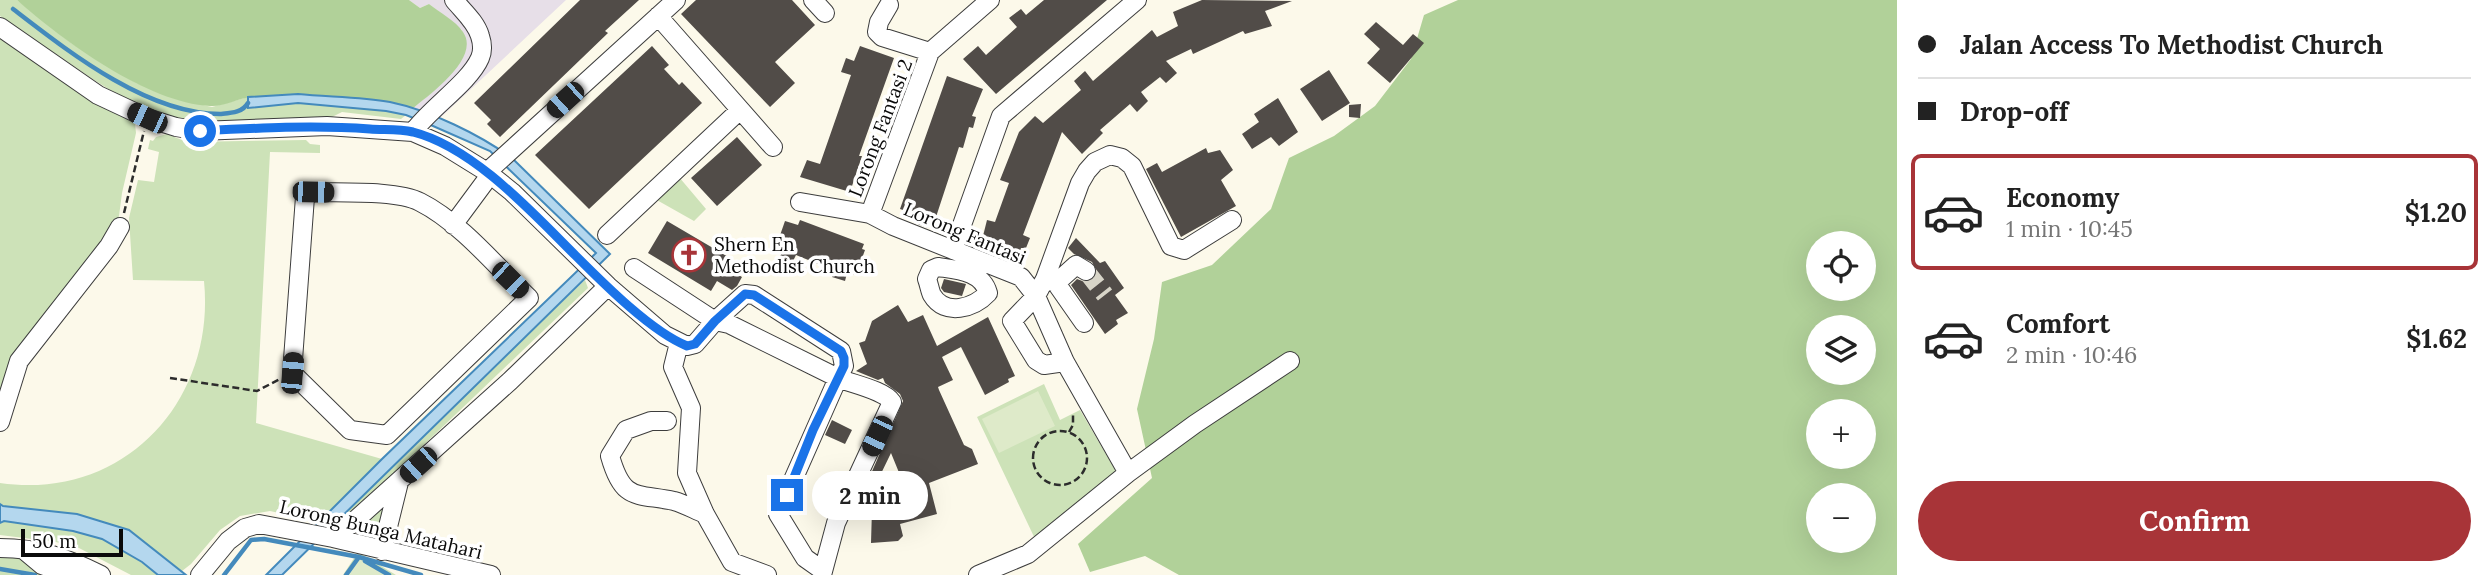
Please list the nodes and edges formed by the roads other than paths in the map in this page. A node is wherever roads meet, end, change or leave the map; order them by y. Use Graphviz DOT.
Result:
graph roads {
  1 [pos="454,0"];
  2 [pos="676,0"];
  3 [pos="989,0"];
  4 [pos="1137,0"];
  5 [pos="889,5"];
  6 [pos="658,16"];
  7 [pos="0,27"];
  8 [pos="930,52"];
  9 [pos="740,110"];
  10 [pos="416,128"];
  11 [pos="773,147"];
  12 [pos="496,165"];
  13 [pos="800,202"];
  14 [pos="870,214"];
  15 [pos="1232,220"];
  16 [pos="453,225"];
  17 [pos="120,227"];
  18 [pos="607,235"];
  19 [pos="953,250"];
  20 [pos="634,268"];
  21 [pos="1086,271"];
  22 [pos="608,286"];
  23 [pos="1046,286"];
  24 [pos="715,321"];
  25 [pos="1084,323"];
  26 [pos="679,343"];
  27 [pos="1290,361"];
  28 [pos="1065,362"];
  29 [pos="838,378"];
  30 [pos="667,421"];
  31 [pos="0,422"];
  32 [pos="1128,473"];
  33 [pos="399,482"];
  34 [pos="705,514"];
  35 [pos="333,538"];
  36 [pos="0,548"];
  37 [pos="21,548"];
  38 [pos="382,551"];
  39 [pos="822,573"];
  40 [pos="69,575"];
  41 [pos="102,575"];
  42 [pos="200,575"];
  43 [pos="491,575"];
  44 [pos="767,575"];
  45 [pos="978,575"];
  1 -- 10 [label="street"];
  2 -- 6 [label="street"];
  3 -- 8 [label="street, Lorong Fantasi 2"];
  4 -- 19 [label="street"];
  5 -- 8 [label="street"];
  6 -- 9 [label="street"];
  6 -- 12 [label="street"];
  7 -- 10 [label="street"];
  8 -- 14 [label="street, Lorong Fantasi 2"];
  9 -- 11 [label="street"];
  9 -- 18 [label="street"];
  10 -- 12 [label="street"];
  12 -- 16 [label="street"];
  12 -- 22 [label="street"];
  13 -- 14 [label="street, Lorong Fantasi"];
  14 -- 19 [label="street, Lorong Fantasi"];
  15 -- 23 [label="street"];
  16 -- 16 [label="street"];
  17 -- 31 [label="street"];
  19 -- 23 [label="street, Lorong Fantasi"];
  20 -- 24 [label="street"];
  21 -- 23 [label="street"];
  22 -- 26 [label="street"];
  22 -- 33 [label="street"];
  23 -- 25 [label="street"];
  23 -- 28 [label="street, Lorong Fantasi"];
  23 -- 28 [label="street"];
  24 -- 26 [label="street"];
  24 -- 29 [label="street"];
  24 -- 29 [label="street"];
  26 -- 34 [label="street"];
  27 -- 32 [label="street"];
  28 -- 32 [label="street, Lorong Fantasi"];
  29 -- 39 [label="street"];
  29 -- 39 [label="street"];
  30 -- 34 [label="street"];
  32 -- 45 [label="street"];
  33 -- 35 [label="street"];
  33 -- 38 [label="street"];
  34 -- 44 [label="street"];
  35 -- 38 [label="street, Lorong Bunga Matahari"];
  35 -- 42 [label="street, Lorong Bunga Matahari"];
  36 -- 37 [label="street"];
  37 -- 40 [label="street"];
  37 -- 41 [label="street"];
  38 -- 43 [label="street, Lorong Bunga Matahari"];
}
